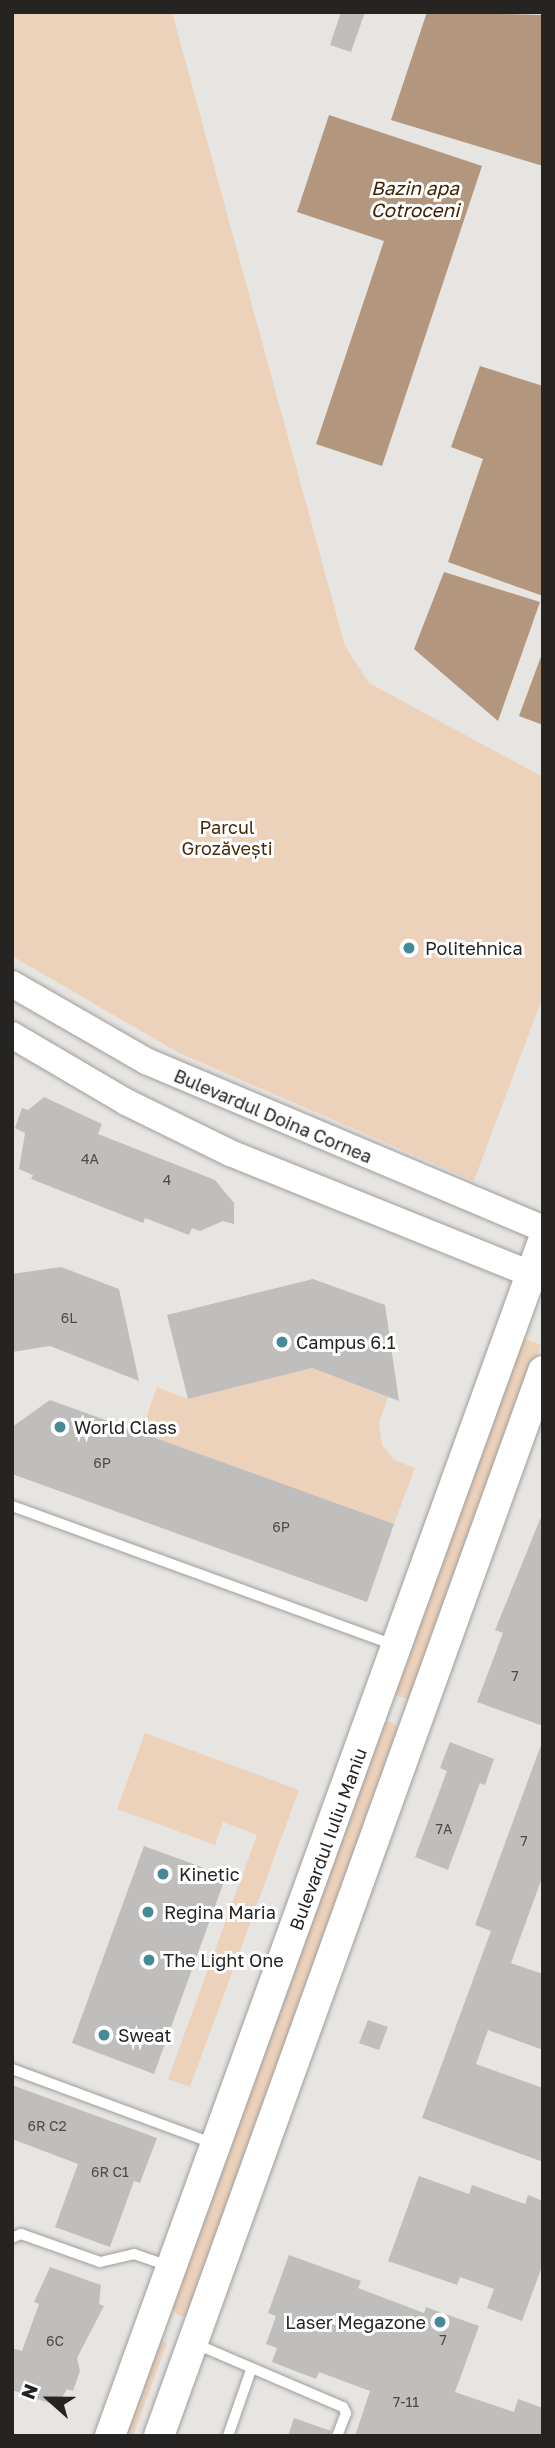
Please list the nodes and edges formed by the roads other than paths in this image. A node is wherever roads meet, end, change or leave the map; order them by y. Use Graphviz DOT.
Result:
graph roads {
  1 [pos="12,984"];
  2 [pos="12,1035"];
  3 [pos="543,1229"];
  4 [pos="543,1241"];
  5 [pos="537,1277"];
  6 [pos="543,1371"];
  7 [pos="12,1506"];
  8 [pos="397,1646"];
  9 [pos="12,2069"];
  10 [pos="216,2144"];
  11 [pos="15,2233"];
  12 [pos="172,2267"];
  13 [pos="193,2342"];
  14 [pos="251,2370"];
  15 [pos="110,2436"];
  16 [pos="159,2436"];
  17 [pos="228,2436"];
  18 [pos="337,2436"];
  1 -- 3 [label="main road, Bulevardul Doina Cornea"];
  2 -- 5 [label="main road"];
  4 -- 5 [label="main road, Bulevardul Iuliu Maniu"];
  5 -- 8 [label="main road, Bulevardul Iuliu Maniu"];
  6 -- 13 [label="main road"];
  7 -- 8 [label="lane"];
  8 -- 10 [label="main road, Bulevardul Iuliu Maniu"];
  9 -- 10 [label="lane"];
  10 -- 12 [label="main road, Bulevardul Iuliu Maniu"];
  11 -- 12 [label="lane"];
  12 -- 15 [label="main road, Bulevardul Iuliu Maniu"];
  13 -- 14 [label="lane"];
  13 -- 16 [label="main road"];
  14 -- 17 [label="lane"];
  14 -- 18 [label="lane"];
}
